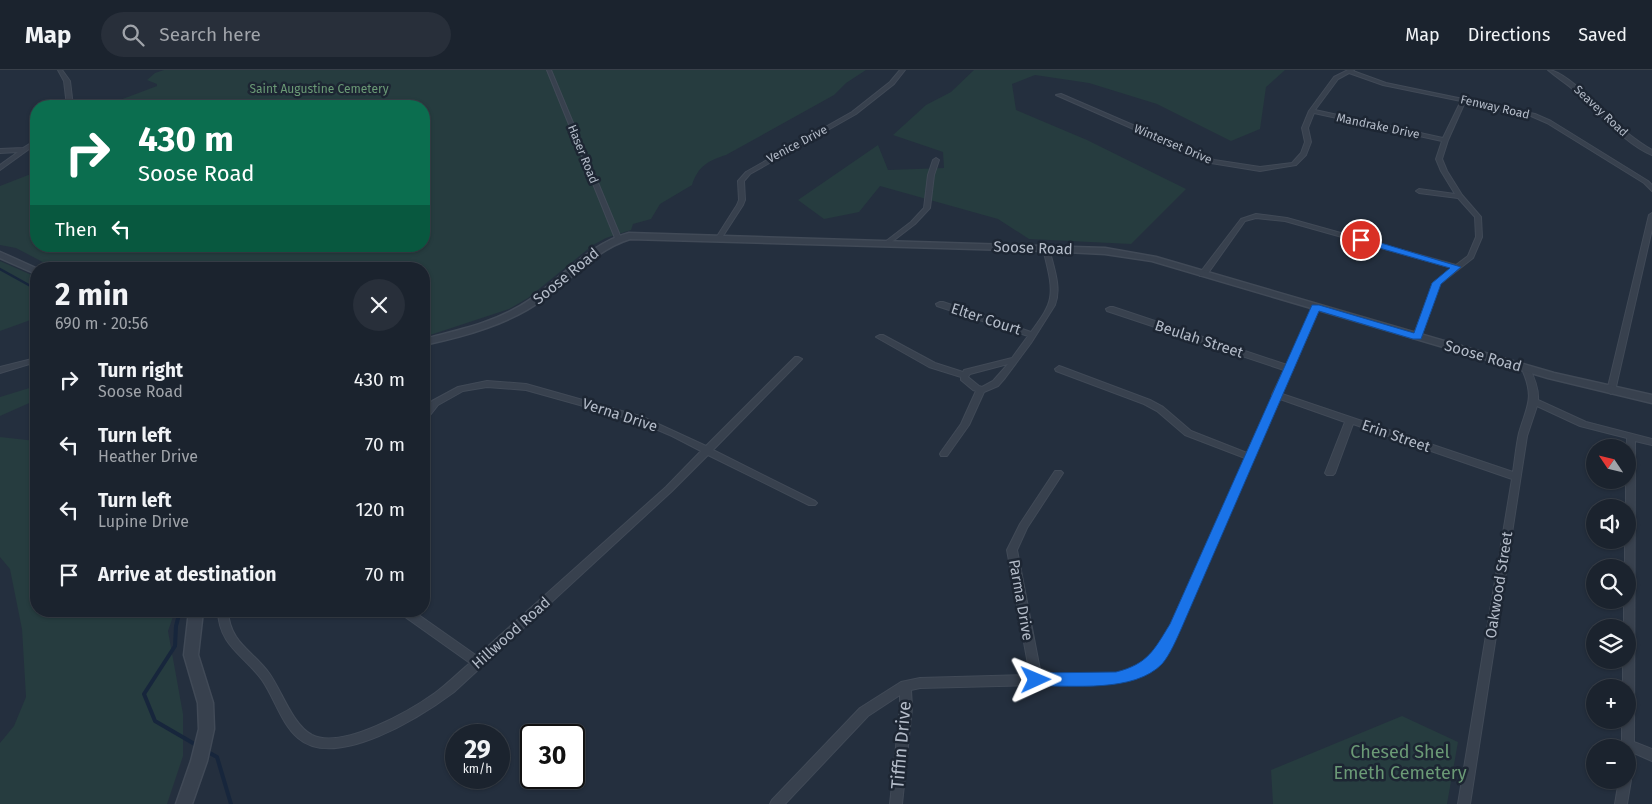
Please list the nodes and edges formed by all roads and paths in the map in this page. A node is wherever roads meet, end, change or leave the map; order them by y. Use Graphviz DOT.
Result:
graph roads {
  1 [pos="60,70"];
  2 [pos="549,70"];
  3 [pos="903,70"];
  4 [pos="1550,70"];
  5 [pos="1351,71"];
  6 [pos="1059,95"];
  7 [pos="69,100"];
  8 [pos="1464,100"];
  9 [pos="1312,111"];
  10 [pos="1445,140"];
  11 [pos="30,147"];
  12 [pos="26,150"];
  13 [pos="0,151"];
  14 [pos="1652,153"];
  15 [pos="936,160"];
  16 [pos="0,168"];
  17 [pos="1652,189"];
  18 [pos="1419,191"];
  19 [pos="1460,196"];
  20 [pos="1652,215"];
  21 [pos="618,238"];
  22 [pos="719,238"];
  23 [pos="887,243"];
  24 [pos="1046,248"];
  25 [pos="0,255"];
  26 [pos="1456,267"];
  27 [pos="30,268"];
  28 [pos="1203,274"];
  29 [pos="940,304"];
  30 [pos="1316,307"];
  31 [pos="1110,309"];
  32 [pos="1032,335"];
  33 [pos="880,337"];
  34 [pos="1417,337"];
  35 [pos="430,340"];
  36 [pos="798,359"];
  37 [pos="1013,360"];
  38 [pos="30,362"];
  39 [pos="1288,368"];
  40 [pos="1059,369"];
  41 [pos="1526,369"];
  42 [pos="0,370"];
  43 [pos="964,375"];
  44 [pos="981,390"];
  45 [pos="1611,390"];
  46 [pos="1276,395"];
  47 [pos="1652,399"];
  48 [pos="1535,402"];
  49 [pos="430,409"];
  50 [pos="1350,420"];
  51 [pos="1631,438"];
  52 [pos="1652,442"];
  53 [pos="706,451"];
  54 [pos="944,454"];
  55 [pos="1250,457"];
  56 [pos="1058,473"];
  57 [pos="1330,473"];
  58 [pos="1516,477"];
  59 [pos="812,503"];
  60 [pos="195,617"];
  61 [pos="223,617"];
  62 [pos="413,617"];
  63 [pos="478,663"];
  64 [pos="1036,680"];
  65 [pos="905,686"];
  66 [pos="1628,739"];
  67 [pos="1636,751"];
  68 [pos="1652,755"];
  69 [pos="1624,789"];
  70 [pos="184,804"];
  71 [pos="776,804"];
  72 [pos="896,804"];
  73 [pos="1464,804"];
  74 [pos="1621,804"];
  1 -- 7 [label="street"];
  2 -- 21 [label="street, Haser Road"];
  3 -- 22 [label="street, Venice Drive"];
  4 -- 14 [label="street, Seavey Road"];
  5 -- 8 [label="street, Fenway Road"];
  5 -- 9 [label="street, Winterset Drive"];
  6 -- 9 [label="street, Winterset Drive"];
  8 -- 10 [label="street"];
  8 -- 17 [label="street, Fenway Road"];
  9 -- 10 [label="street, Mandrake Drive"];
  10 -- 19 [label="street"];
  11 -- 12 [label="street"];
  12 -- 13 [label="street"];
  12 -- 16 [label="street"];
  15 -- 23 [label="street"];
  18 -- 19 [label="street"];
  19 -- 26 [label="street"];
  20 -- 45 [label="street"];
  21 -- 22 [label="street, Soose Road"];
  21 -- 35 [label="street, Soose Road"];
  22 -- 23 [label="street, Soose Road"];
  23 -- 24 [label="street, Soose Road"];
  24 -- 28 [label="street, Soose Road"];
  24 -- 32 [label="street"];
  25 -- 27 [label="street"];
  26 -- 28 [label="street"];
  26 -- 34 [label="street"];
  28 -- 30 [label="street, Soose Road"];
  29 -- 32 [label="street, Elter Court"];
  30 -- 34 [label="street, Soose Road"];
  30 -- 39 [label="street"];
  31 -- 39 [label="street, Beulah Street"];
  32 -- 37 [label="street"];
  33 -- 43 [label="street"];
  34 -- 41 [label="street, Soose Road"];
  36 -- 53 [label="street, Hillwood Road"];
  37 -- 43 [label="street"];
  37 -- 44 [label="street"];
  38 -- 42 [label="street"];
  39 -- 46 [label="street"];
  40 -- 55 [label="street"];
  41 -- 45 [label="street, Soose Road"];
  41 -- 48 [label="street"];
  43 -- 44 [label="street"];
  44 -- 54 [label="street"];
  45 -- 47 [label="street, Soose Road"];
  46 -- 50 [label="street, Erin Street"];
  46 -- 55 [label="street"];
  48 -- 51 [label="street"];
  48 -- 58 [label="street, Oakwood Street"];
  49 -- 53 [label="street, Verna Drive"];
  50 -- 57 [label="street"];
  50 -- 58 [label="street, Erin Street"];
  51 -- 52 [label="street"];
  51 -- 66 [label="street"];
  53 -- 59 [label="street, Verna Drive"];
  53 -- 63 [label="street, Hillwood Road"];
  55 -- 64 [label="street"];
  56 -- 64 [label="street, Parma Drive"];
  58 -- 73 [label="street, Oakwood Street"];
  60 -- 70 [label="street"];
  61 -- 63 [label="street, Hillwood Road"];
  62 -- 63 [label="street"];
  64 -- 65 [label="street"];
  65 -- 71 [label="street"];
  65 -- 72 [label="street, Tiffin Drive"];
  67 -- 68 [label="street"];
  69 -- 74 [label="street"];
}
